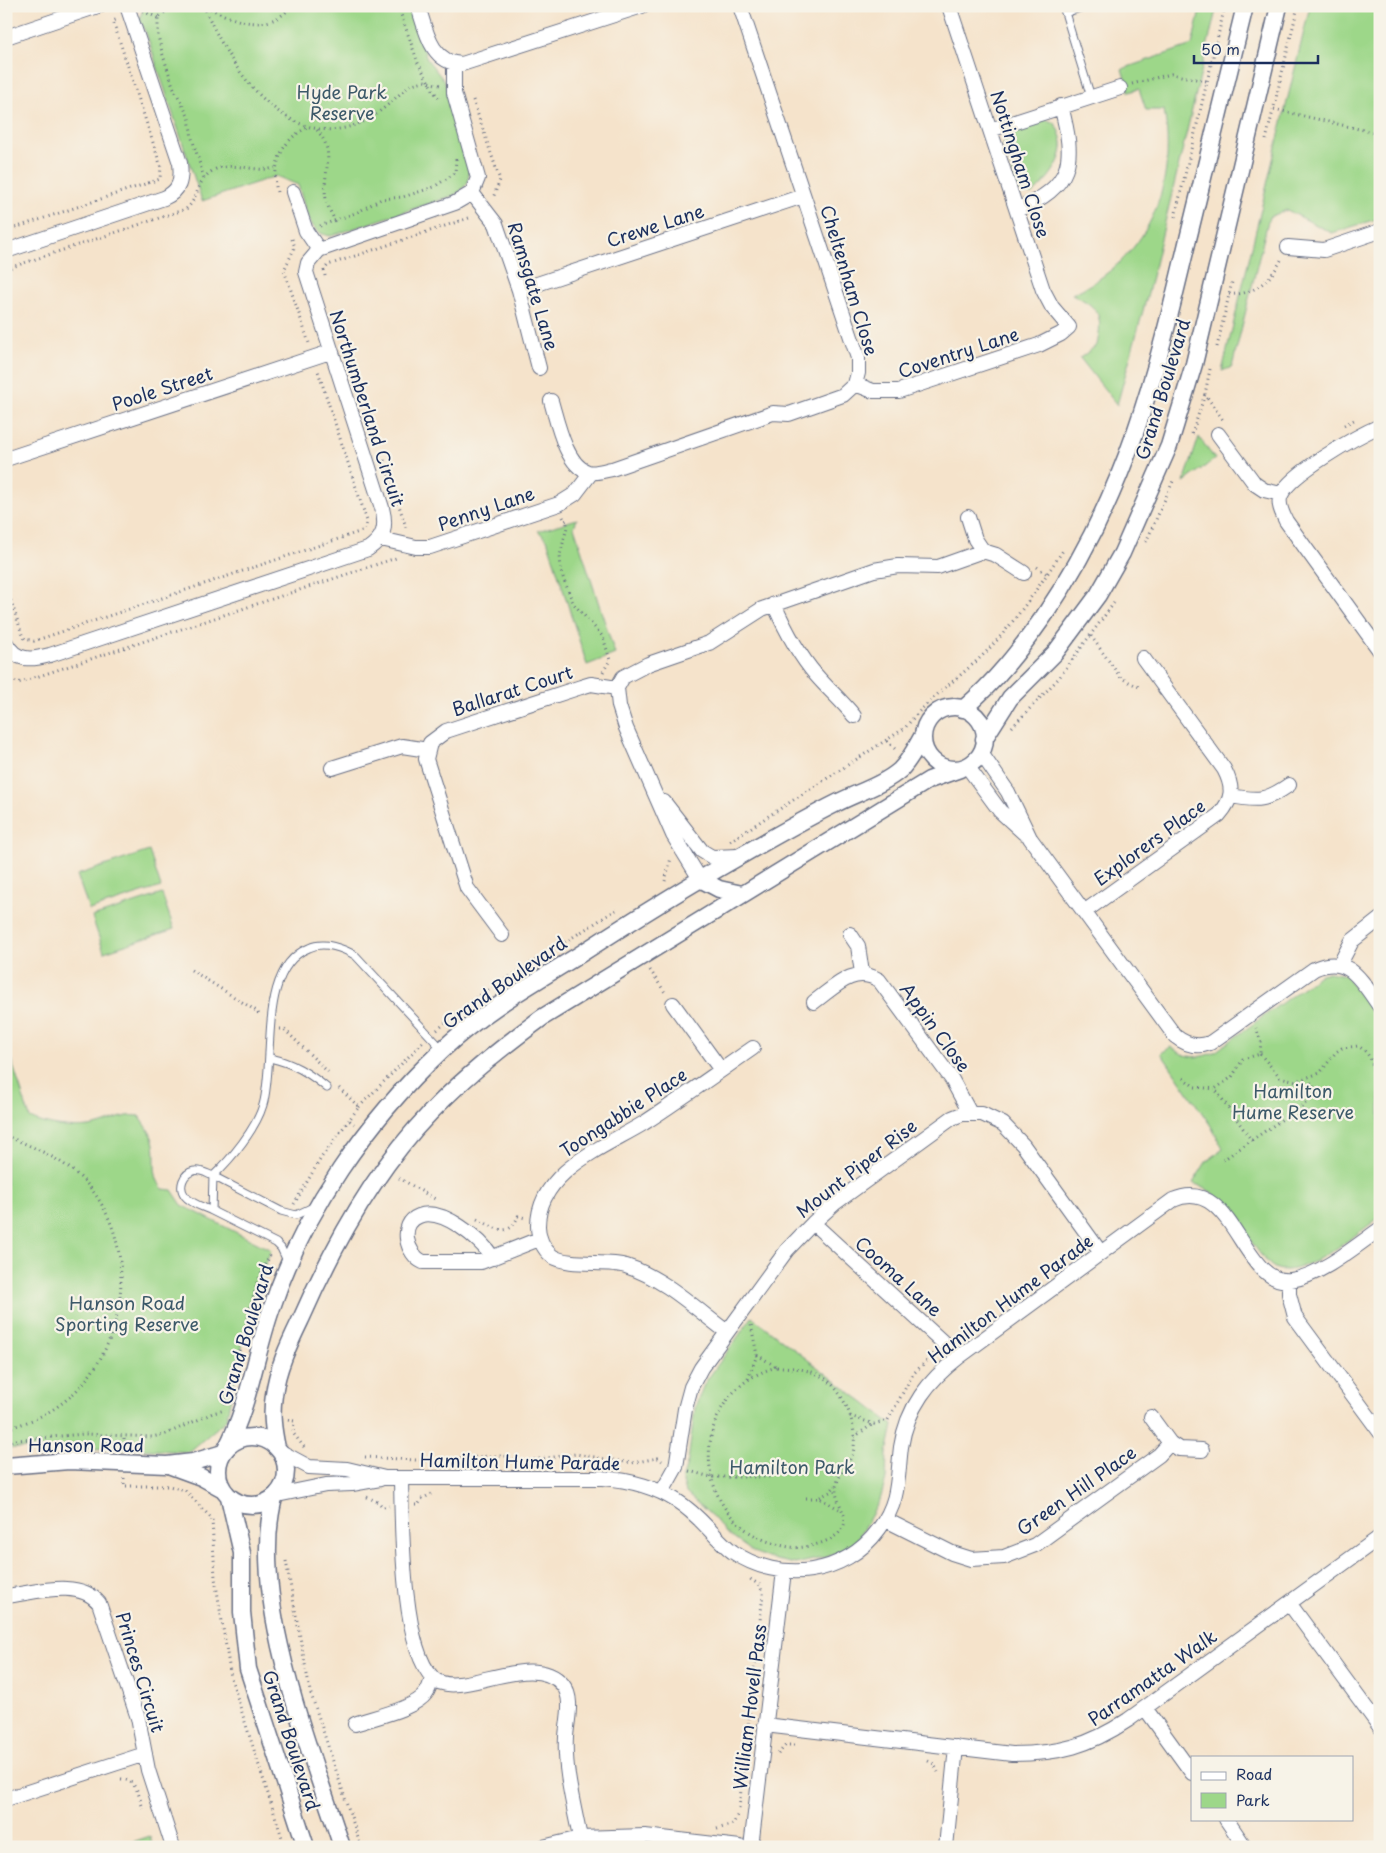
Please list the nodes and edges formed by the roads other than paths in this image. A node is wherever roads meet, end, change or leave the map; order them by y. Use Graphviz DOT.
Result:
graph roads {
  1 [pos="98,6"];
  2 [pos="418,6"];
  3 [pos="740,6"];
  4 [pos="949,6"];
  5 [pos="1086,6"];
  6 [pos="1244,6"];
  7 [pos="1279,6"];
  8 [pos="635,7"];
  9 [pos="128,10"];
  10 [pos="1064,10"];
  11 [pos="6,37"];
  12 [pos="454,64"];
  13 [pos="1120,88"];
  14 [pos="1091,97"];
  15 [pos="1061,106"];
  16 [pos="990,130"];
  17 [pos="293,192"];
  18 [pos="472,193"];
  19 [pos="803,196"];
  20 [pos="1017,210"];
  21 [pos="1380,231"];
  22 [pos="1288,247"];
  23 [pos="319,250"];
  24 [pos="6,251"];
  25 [pos="519,290"];
  26 [pos="1069,327"];
  27 [pos="330,352"];
  28 [pos="539,368"];
  29 [pos="855,384"];
  30 [pos="550,401"];
  31 [pos="1380,426"];
  32 [pos="1222,430"];
  33 [pos="6,459"];
  34 [pos="591,473"];
  35 [pos="1281,494"];
  36 [pos="968,517"];
  37 [pos="381,538"];
  38 [pos="983,551"];
  39 [pos="1024,574"];
  40 [pos="774,604"];
  41 [pos="6,642"];
  42 [pos="1380,651"];
  43 [pos="1143,658"];
  44 [pos="616,688"];
  45 [pos="963,709"];
  46 [pos="854,716"];
  47 [pos="923,735"];
  48 [pos="983,746"];
  49 [pos="428,750"];
  50 [pos="332,768"];
  51 [pos="963,768"];
  52 [pos="1289,785"];
  53 [pos="654,790"];
  54 [pos="1231,796"];
  55 [pos="1030,838"];
  56 [pos="741,856"];
  57 [pos="700,879"];
  58 [pos="742,894"];
  59 [pos="1084,912"];
  60 [pos="1380,919"];
  61 [pos="502,934"];
  62 [pos="850,934"];
  63 [pos="1340,964"];
  64 [pos="862,973"];
  65 [pos="814,1002"];
  66 [pos="673,1004"];
  67 [pos="1380,1007"];
  68 [pos="753,1048"];
  69 [pos="443,1049"];
  70 [pos="270,1058"];
  71 [pos="721,1070"];
  72 [pos="327,1088"];
  73 [pos="970,1113"];
  74 [pos="213,1176"];
  75 [pos="321,1201"];
  76 [pos="212,1211"];
  77 [pos="813,1223"];
  78 [pos="1380,1229"];
  79 [pos="539,1238"];
  80 [pos="1101,1253"];
  81 [pos="493,1258"];
  82 [pos="288,1263"];
  83 [pos="1289,1281"];
  84 [pos="727,1332"];
  85 [pos="959,1357"];
  86 [pos="1151,1417"];
  87 [pos="1380,1432"];
  88 [pos="1170,1443"];
  89 [pos="279,1450"];
  90 [pos="1202,1450"];
  91 [pos="224,1451"];
  92 [pos="166,1465"];
  93 [pos="6,1466"];
  94 [pos="385,1478"];
  95 [pos="401,1478"];
  96 [pos="662,1492"];
  97 [pos="226,1493"];
  98 [pos="275,1497"];
  99 [pos="886,1520"];
  100 [pos="1380,1537"];
  101 [pos="784,1571"];
  102 [pos="6,1596"];
  103 [pos="1289,1603"];
  104 [pos="432,1678"];
  105 [pos="1145,1708"];
  106 [pos="355,1724"];
  107 [pos="765,1725"];
  108 [pos="1380,1727"];
  109 [pos="956,1747"];
  110 [pos="144,1754"];
  111 [pos="1191,1772"];
  112 [pos="6,1799"];
  113 [pos="1227,1820"];
  114 [pos="580,1838"];
  115 [pos="173,1847"];
  116 [pos="306,1847"];
  117 [pos="342,1847"];
  118 [pos="543,1847"];
  119 [pos="740,1847"];
  120 [pos="751,1847"];
  121 [pos="946,1847"];
  122 [pos="1246,1847"];
  1 -- 11 [label="street"];
  2 -- 12 [label="street"];
  3 -- 19 [label="street, Cheltenham Close"];
  4 -- 16 [label="street, Nottingham Close"];
  5 -- 10 [label="lane"];
  6 -- 45 [label="street, Grand Boulevard"];
  7 -- 48 [label="street, Grand Boulevard"];
  8 -- 12 [label="street"];
  9 -- 24 [label="street"];
  10 -- 14 [label="lane"];
  12 -- 18 [label="street"];
  13 -- 14 [label="street"];
  14 -- 15 [label="street"];
  15 -- 16 [label="street"];
  15 -- 20 [label="street"];
  16 -- 20 [label="street, Nottingham Close"];
  17 -- 23 [label="street"];
  18 -- 23 [label="street"];
  18 -- 25 [label="street, Ramsgate Lane"];
  19 -- 25 [label="street, Crewe Lane"];
  19 -- 29 [label="street, Cheltenham Close"];
  20 -- 26 [label="street, Nottingham Close"];
  21 -- 22 [label="street"];
  23 -- 27 [label="street, Northumberland Circuit"];
  25 -- 28 [label="street, Ramsgate Lane"];
  26 -- 29 [label="street, Coventry Lane"];
  27 -- 33 [label="street, Poole Street"];
  27 -- 37 [label="street, Northumberland Circuit"];
  29 -- 34 [label="street"];
  30 -- 34 [label="street"];
  31 -- 35 [label="street"];
  32 -- 35 [label="street"];
  34 -- 37 [label="street, Penny Lane"];
  35 -- 42 [label="street"];
  36 -- 38 [label="street"];
  37 -- 41 [label="street"];
  38 -- 39 [label="street"];
  38 -- 40 [label="street"];
  40 -- 44 [label="street"];
  40 -- 46 [label="street"];
  43 -- 54 [label="street"];
  44 -- 49 [label="street, Ballarat Court"];
  44 -- 53 [label="street"];
  45 -- 47 [label="street"];
  45 -- 48 [label="street"];
  47 -- 51 [label="street"];
  47 -- 56 [label="street, Grand Boulevard"];
  48 -- 51 [label="street"];
  48 -- 55 [label="street"];
  49 -- 50 [label="street"];
  49 -- 61 [label="street"];
  51 -- 55 [label="street"];
  51 -- 58 [label="street"];
  52 -- 54 [label="street"];
  53 -- 56 [label="street"];
  53 -- 57 [label="street"];
  54 -- 59 [label="street, Explorers Place"];
  55 -- 59 [label="street"];
  56 -- 57 [label="street, Grand Boulevard"];
  57 -- 58 [label="street"];
  57 -- 69 [label="street, Grand Boulevard"];
  58 -- 89 [label="street"];
  59 -- 63 [label="street"];
  60 -- 63 [label="street"];
  62 -- 64 [label="street"];
  63 -- 67 [label="street"];
  64 -- 65 [label="street"];
  64 -- 73 [label="street, Appin Close"];
  66 -- 71 [label="street"];
  68 -- 71 [label="street, Toongabbie Place"];
  69 -- 70 [label="lane"];
  69 -- 75 [label="street, Grand Boulevard"];
  70 -- 72 [label="lane"];
  70 -- 74 [label="lane"];
  71 -- 79 [label="street, Toongabbie Place"];
  73 -- 77 [label="street, Mount Piper Rise"];
  73 -- 80 [label="street"];
  74 -- 75 [label="lane"];
  74 -- 76 [label="lane"];
  74 -- 76 [label="lane"];
  75 -- 82 [label="street, Grand Boulevard"];
  76 -- 82 [label="lane"];
  77 -- 84 [label="street, Mount Piper Rise"];
  77 -- 85 [label="street, Cooma Lane"];
  78 -- 83 [label="street"];
  79 -- 81 [label="street"];
  79 -- 84 [label="street"];
  80 -- 83 [label="street, Hamilton Hume Parade"];
  80 -- 85 [label="street, Hamilton Hume Parade"];
  81 -- 81 [label="street"];
  82 -- 91 [label="street, Grand Boulevard"];
  83 -- 87 [label="street"];
  84 -- 96 [label="street, Mount Piper Rise"];
  85 -- 99 [label="street, Hamilton Hume Parade"];
  86 -- 88 [label="street"];
  88 -- 90 [label="street"];
  88 -- 99 [label="street, Green Hill Place"];
  89 -- 91 [label="street"];
  89 -- 94 [label="street, Hamilton Hume Parade"];
  89 -- 98 [label="street"];
  91 -- 92 [label="street, Hanson Road"];
  91 -- 97 [label="street"];
  92 -- 93 [label="street, Hanson Road"];
  92 -- 97 [label="street, Hanson Road"];
  94 -- 95 [label="street, Hamilton Hume Parade"];
  94 -- 98 [label="street, Hamilton Hume Parade"];
  95 -- 96 [label="street, Hamilton Hume Parade"];
  95 -- 104 [label="street"];
  96 -- 101 [label="street, Hamilton Hume Parade"];
  97 -- 98 [label="street"];
  97 -- 116 [label="street, Grand Boulevard"];
  98 -- 117 [label="street, Grand Boulevard"];
  99 -- 101 [label="street, Hamilton Hume Parade"];
  100 -- 103 [label="street, Parramatta Walk"];
  101 -- 107 [label="street, William Hovell Pass"];
  102 -- 110 [label="street, Princes Circuit"];
  103 -- 105 [label="street, Parramatta Walk"];
  103 -- 108 [label="street"];
  104 -- 106 [label="street"];
  104 -- 114 [label="street"];
  105 -- 109 [label="street, Parramatta Walk"];
  105 -- 111 [label="street"];
  107 -- 109 [label="street, Parramatta Walk"];
  107 -- 120 [label="street, William Hovell Pass"];
  109 -- 121 [label="street"];
  110 -- 112 [label="street"];
  110 -- 115 [label="street, Princes Circuit"];
  113 -- 122 [label="street"];
  114 -- 118 [label="street"];
  114 -- 119 [label="street"];
}
